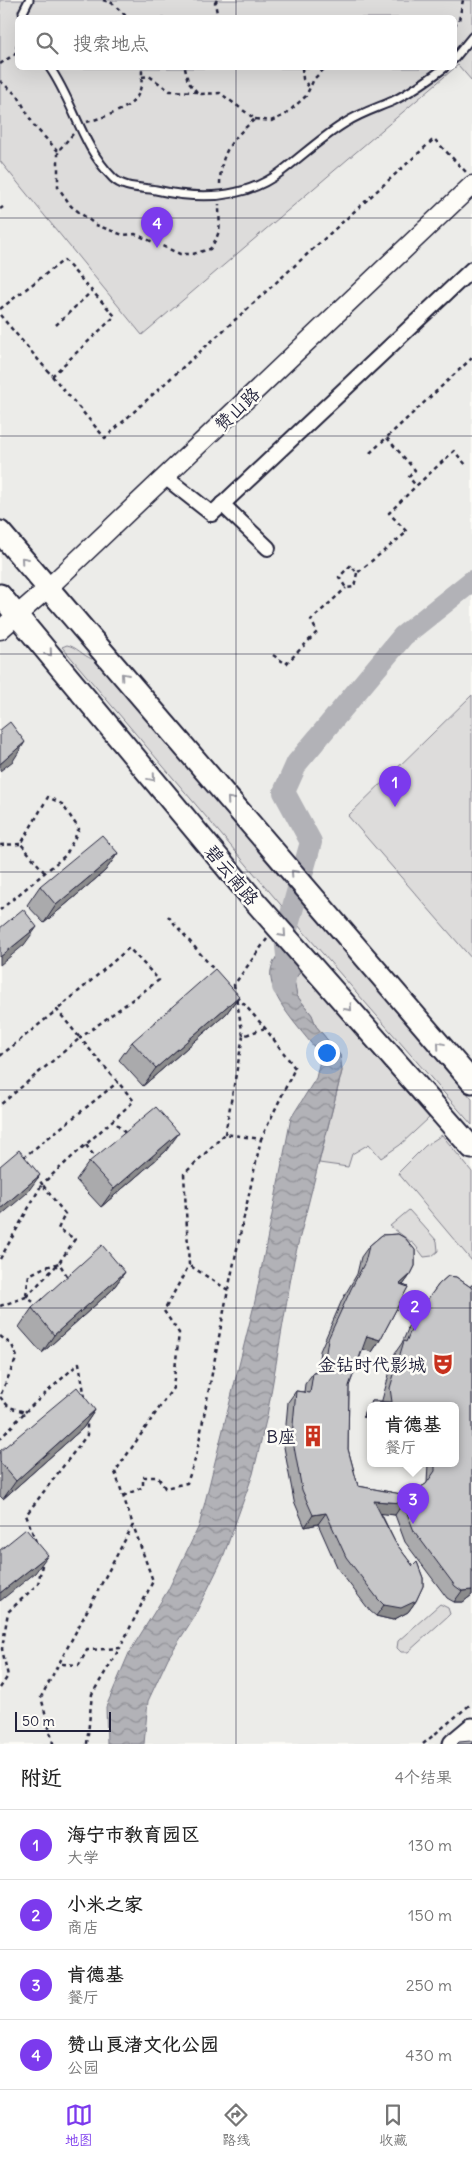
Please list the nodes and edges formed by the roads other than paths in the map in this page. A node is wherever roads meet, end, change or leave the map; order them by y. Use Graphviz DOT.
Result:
graph roads {
  1 [pos="29,0"];
  2 [pos="24,15"];
  3 [pos="472,37"];
  4 [pos="457,55"];
  5 [pos="51,70"];
  6 [pos="441,70"];
  7 [pos="472,184"];
  8 [pos="472,269"];
  9 [pos="165,477"];
  10 [pos="222,504"];
  11 [pos="0,532"];
  12 [pos="268,548"];
  13 [pos="48,588"];
  14 [pos="0,595"];
  15 [pos="18,615"];
  16 [pos="0,630"];
  17 [pos="472,1082"];
  18 [pos="472,1148"];
  19 [pos="472,1729"];
  20 [pos="454,1744"];
  1 -- 2 [label="lane"];
  3 -- 4 [label="lane"];
  5 -- 6 [label="lane"];
  7 -- 9 [label="street, 赞山路"];
  8 -- 10 [label="street"];
  9 -- 10 [label="street"];
  9 -- 13 [label="street, 赞山路"];
  10 -- 12 [label="street"];
  13 -- 11 [label="main road, one-way"];
  13 -- 15 [label="street, 赞山路"];
  17 -- 13 [label="main road, one-way"];
  14 -- 15 [label="main road, 碧云南路"];
  15 -- 16 [label="street, 赞山路"];
  15 -- 18 [label="main road, 碧云南路, one-way"];
  19 -- 20 [label="main road"];
}
